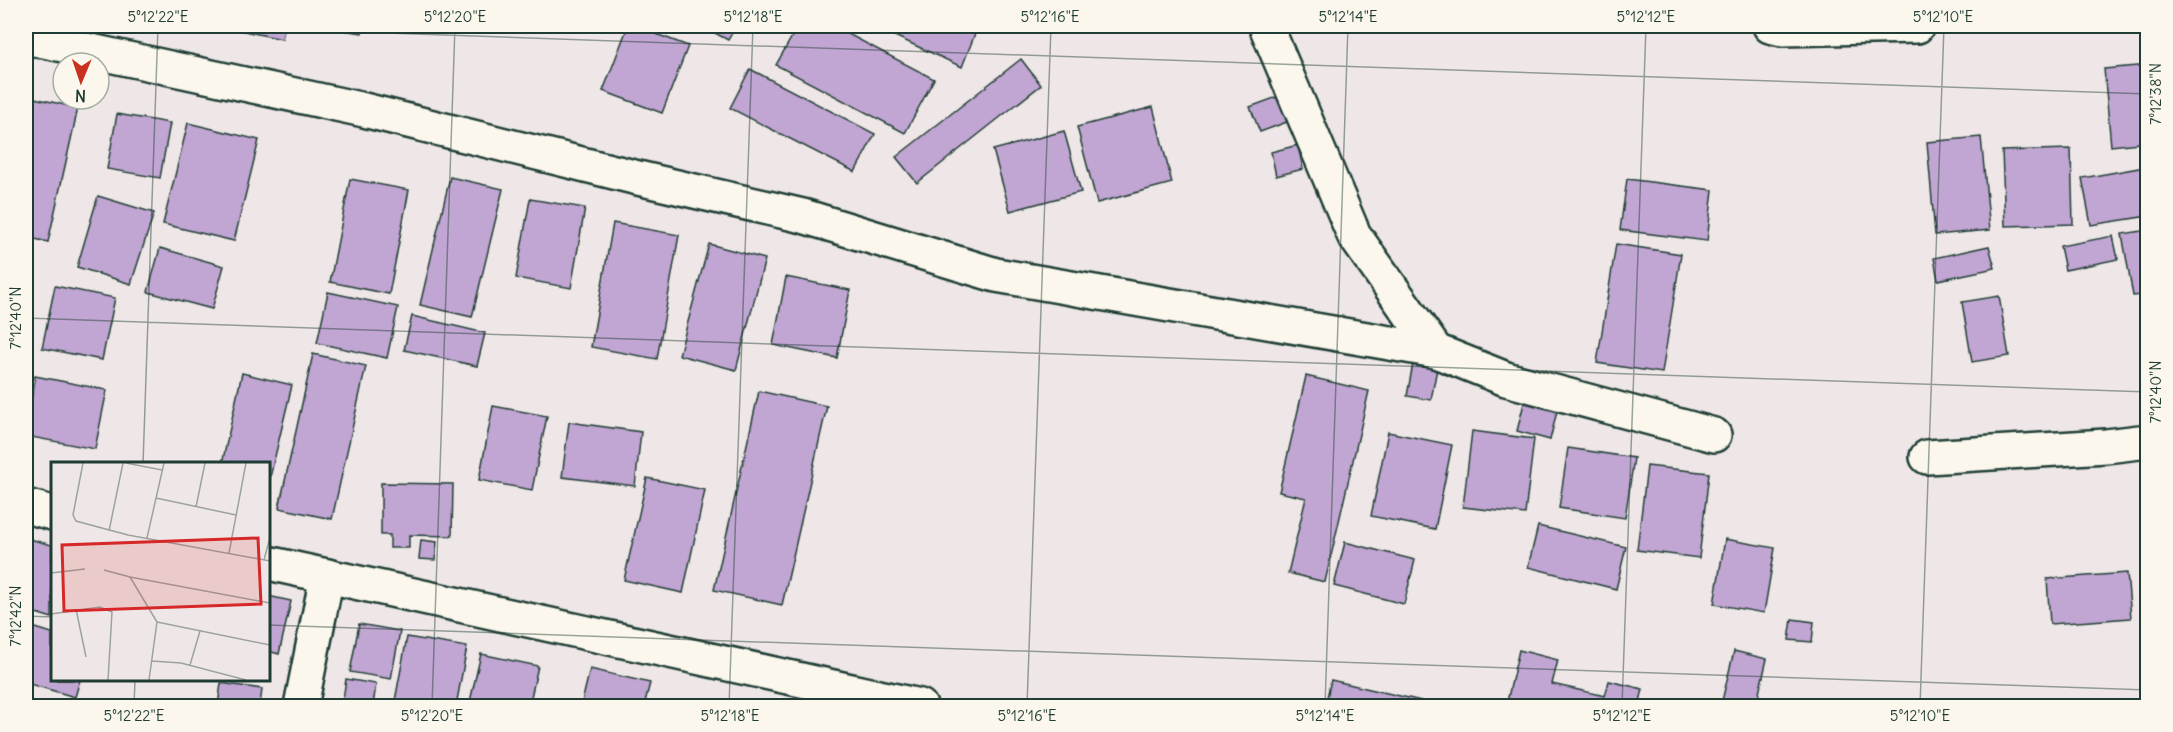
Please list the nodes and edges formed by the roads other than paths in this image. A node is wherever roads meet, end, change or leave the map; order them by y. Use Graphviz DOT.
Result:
graph roads {
  1 [pos="1266,26"];
  2 [pos="1770,26"];
  3 [pos="1917,26"];
  4 [pos="26,37"];
  5 [pos="1436,351"];
  6 [pos="1714,435"];
  7 [pos="2148,441"];
  8 [pos="1927,457"];
  9 [pos="26,506"];
  10 [pos="51,513"];
  11 [pos="270,563"];
  12 [pos="327,576"];
  13 [pos="301,706"];
  14 [pos="920,706"];
  1 -- 5 [label="street"];
  2 -- 3 [label="street"];
  4 -- 5 [label="street"];
  5 -- 6 [label="street"];
  7 -- 8 [label="street"];
  9 -- 10 [label="street"];
  11 -- 12 [label="street"];
  12 -- 13 [label="street"];
  12 -- 14 [label="street"];
}
